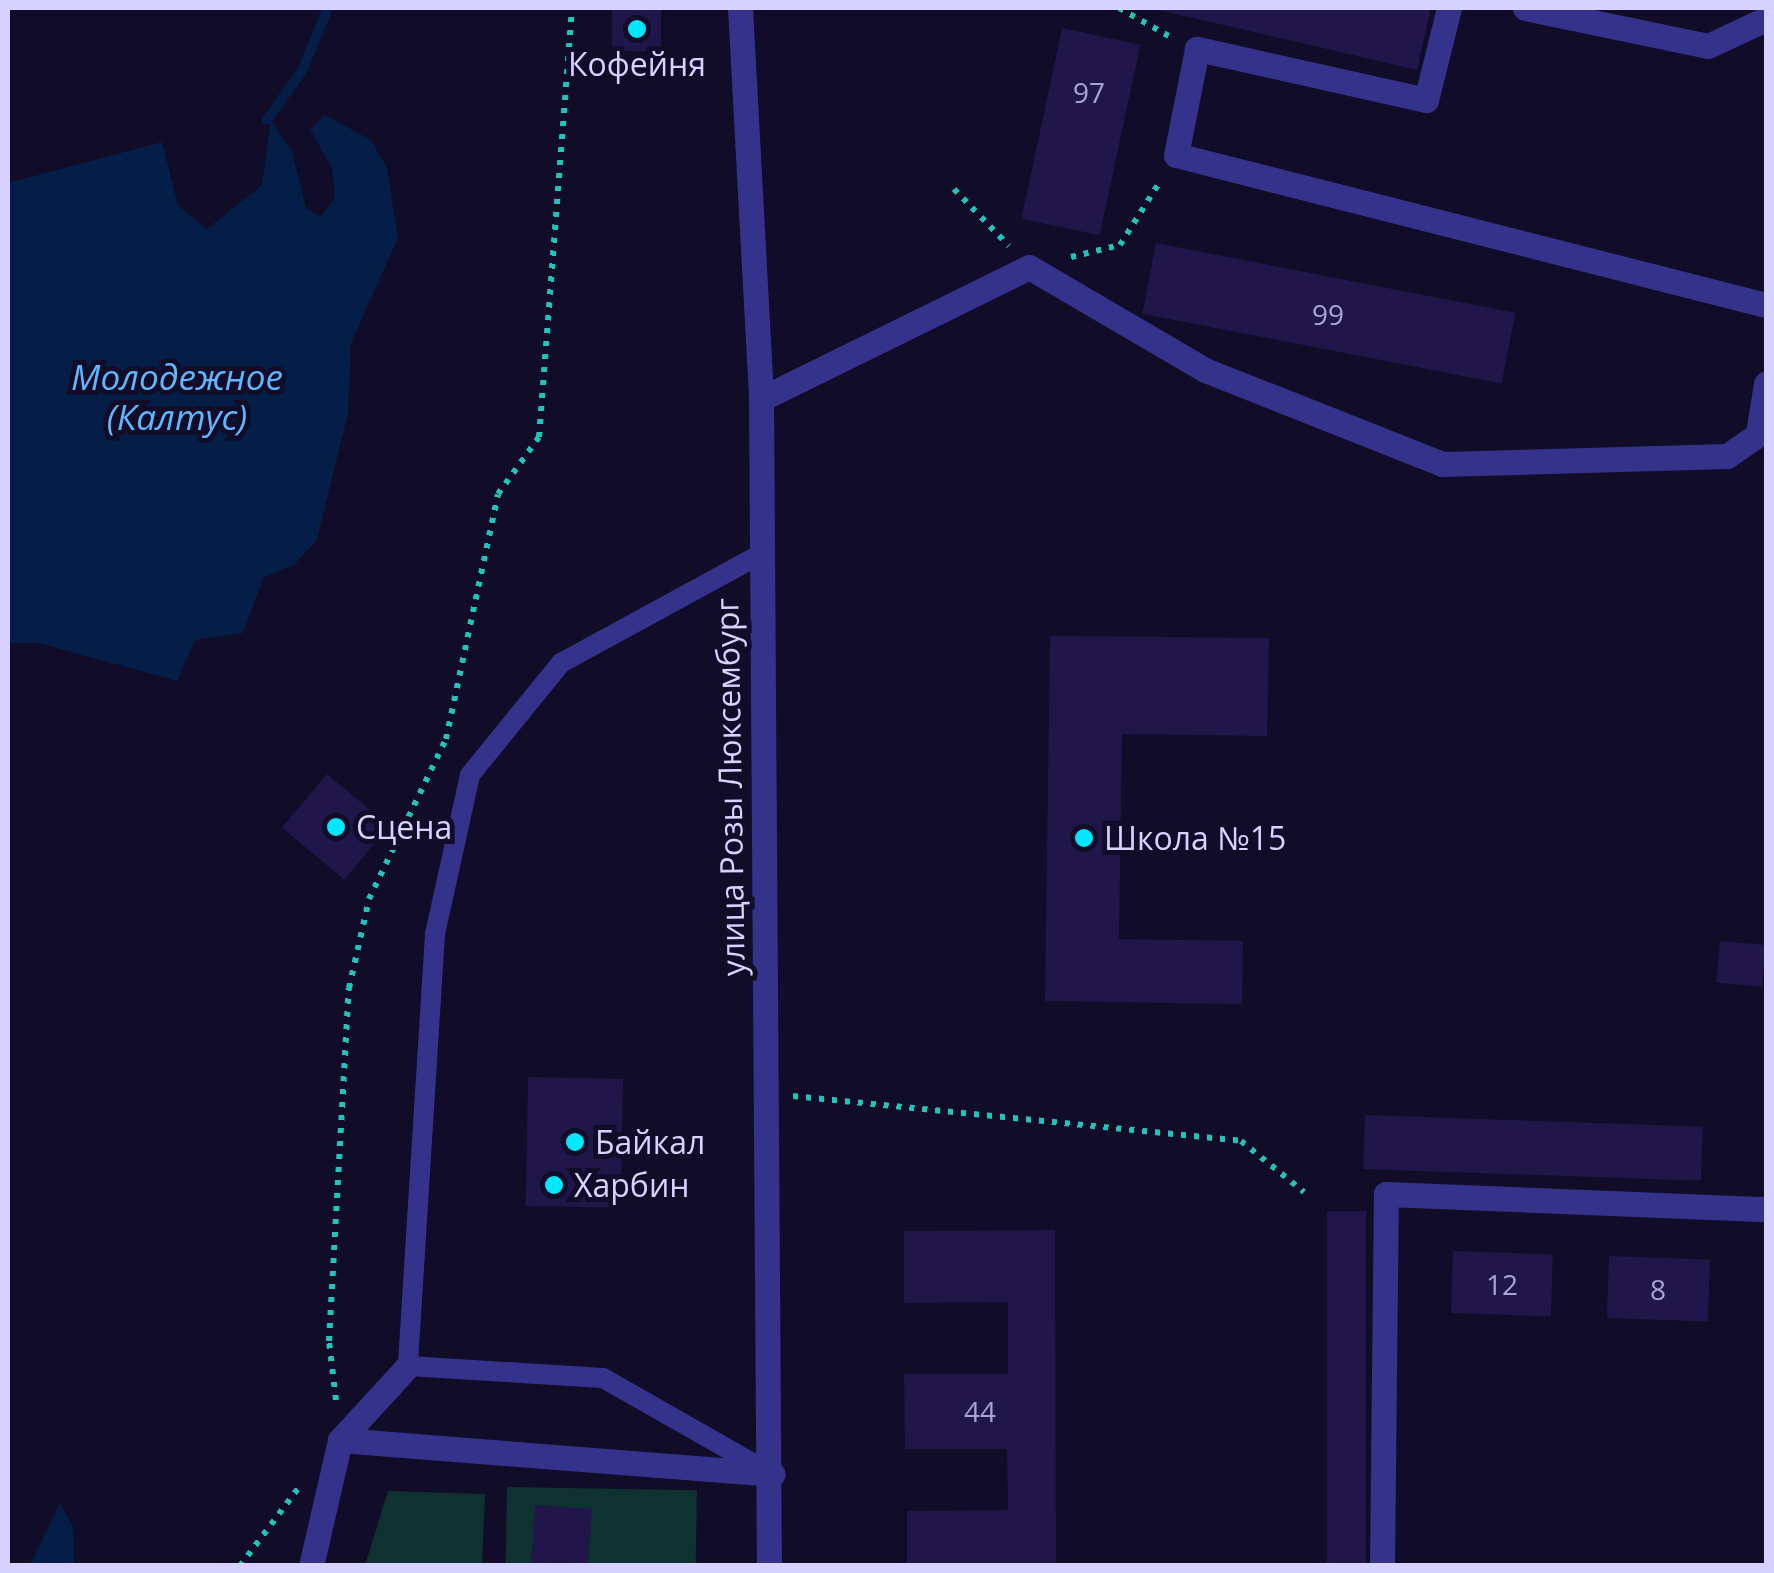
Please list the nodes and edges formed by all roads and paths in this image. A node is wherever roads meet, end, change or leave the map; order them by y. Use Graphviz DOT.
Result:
graph roads {
  1 [pos="572,8"];
  2 [pos="740,8"];
  3 [pos="1119,8"];
  4 [pos="1449,8"];
  5 [pos="1525,8"];
  6 [pos="1766,19"];
  7 [pos="1197,49"];
  8 [pos="1176,155"];
  9 [pos="954,190"];
  10 [pos="1028,267"];
  11 [pos="1766,306"];
  12 [pos="1766,384"];
  13 [pos="762,398"];
  14 [pos="1763,428"];
  15 [pos="759,555"];
  16 [pos="767,1093"];
  17 [pos="1304,1192"];
  18 [pos="1766,1208"];
  19 [pos="408,1366"];
  20 [pos="340,1440"];
  21 [pos="772,1474"];
  22 [pos="305,1480"];
  23 [pos="240,1566"];
  24 [pos="311,1566"];
  25 [pos="769,1566"];
  26 [pos="1382,1566"];
  1 -- 20 [label="path"];
  2 -- 13 [label="street, улица Розы Люксембург"];
  3 -- 7 [label="path"];
  4 -- 7 [label="street"];
  5 -- 6 [label="street"];
  7 -- 8 [label="street"];
  8 -- 10 [label="path"];
  8 -- 11 [label="street"];
  9 -- 10 [label="path"];
  10 -- 13 [label="street"];
  10 -- 14 [label="street"];
  12 -- 14 [label="street"];
  13 -- 15 [label="street, улица Розы Люксембург"];
  15 -- 16 [label="street, улица Розы Люксембург"];
  15 -- 19 [label="lane"];
  16 -- 17 [label="path"];
  16 -- 21 [label="street, улица Розы Люксембург"];
  18 -- 26 [label="street"];
  19 -- 20 [label="street"];
  19 -- 21 [label="lane"];
  20 -- 21 [label="street"];
  20 -- 24 [label="street"];
  21 -- 25 [label="street, улица Розы Люксембург"];
  22 -- 23 [label="path"];
}
